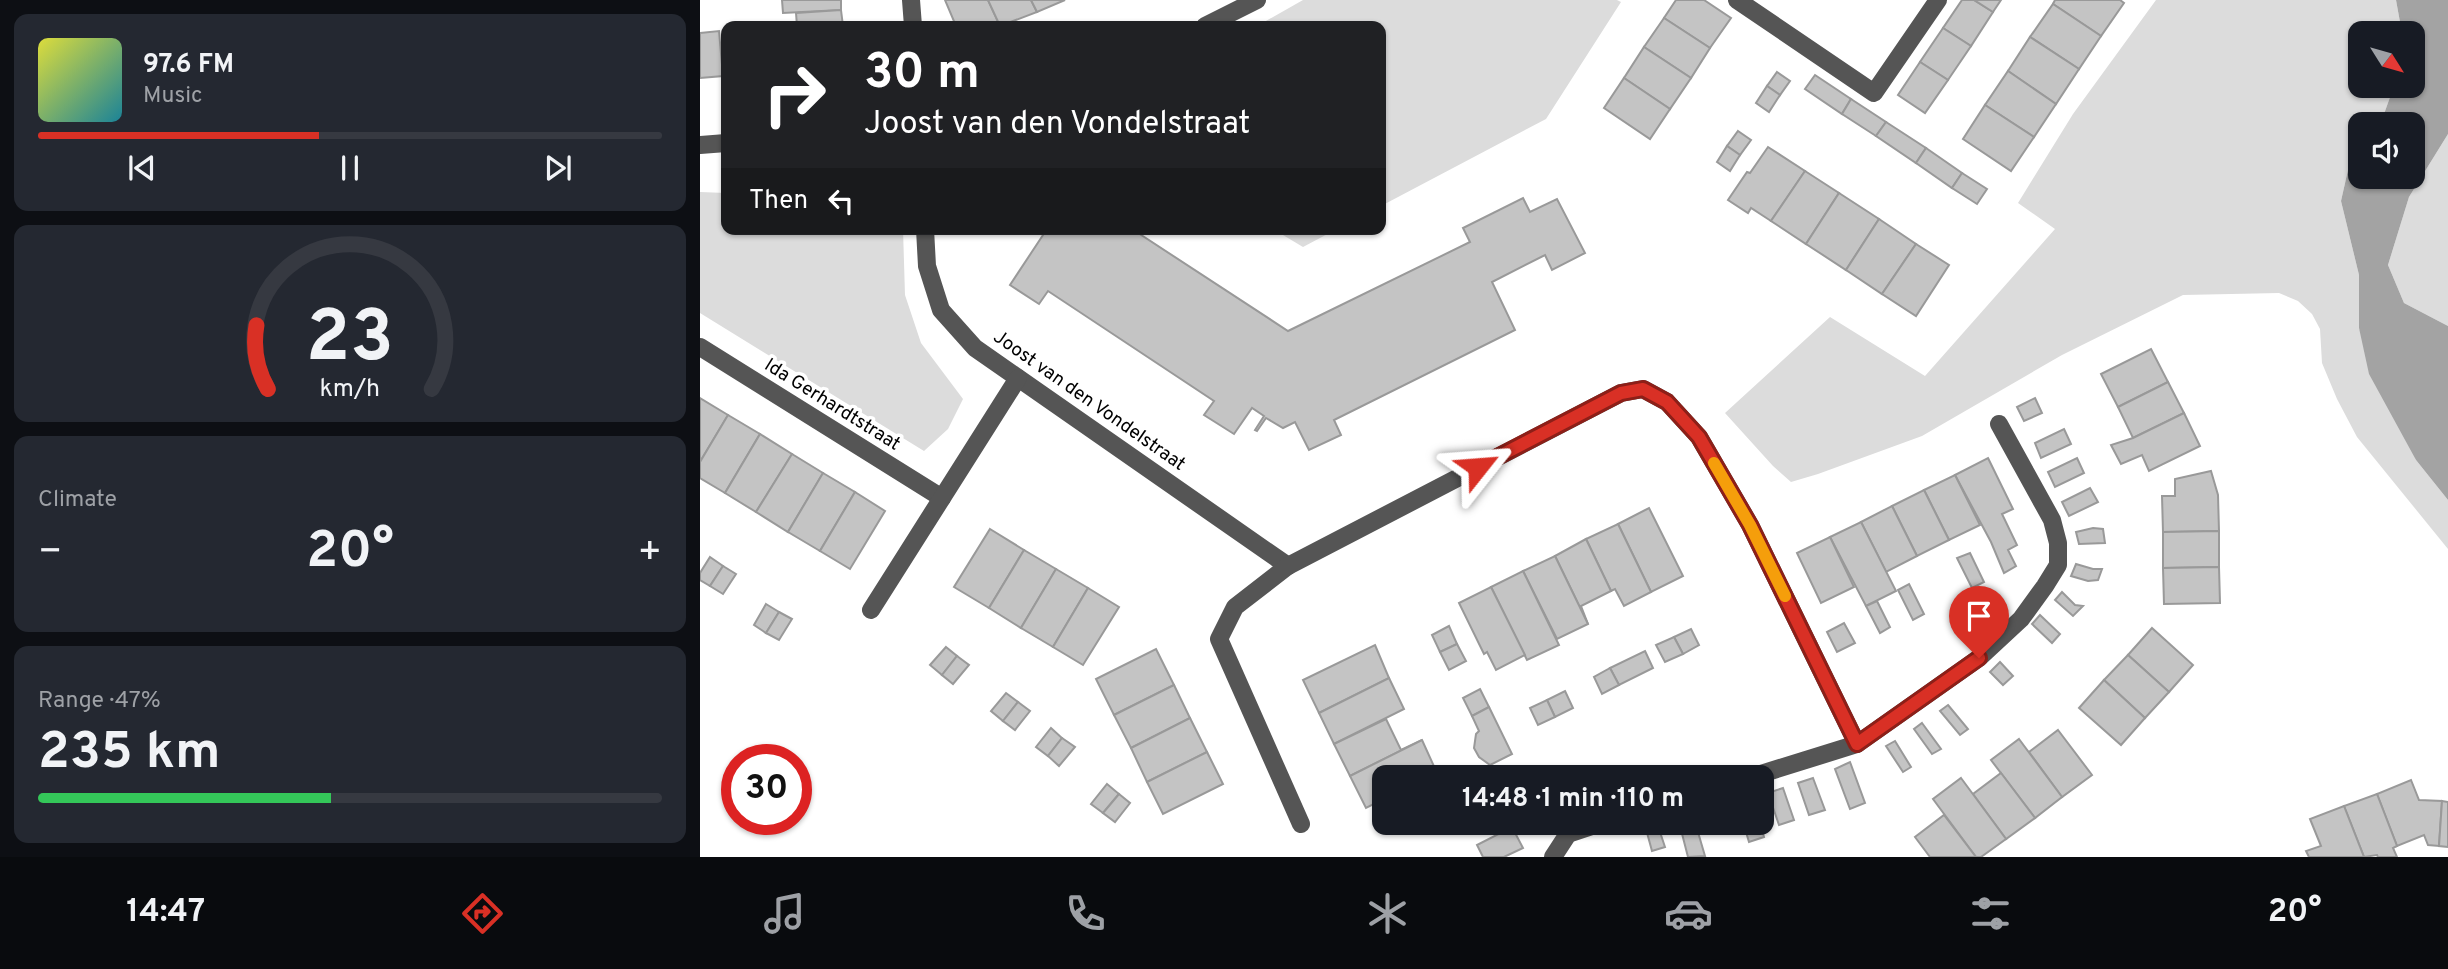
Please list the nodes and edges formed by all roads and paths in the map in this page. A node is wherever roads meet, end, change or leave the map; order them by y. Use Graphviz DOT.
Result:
graph roads {
  1 [pos="911,0"];
  2 [pos="1257,0"];
  3 [pos="1938,0"];
  4 [pos="1746,2"];
  5 [pos="913,21"];
  6 [pos="1215,21"];
  7 [pos="721,143"];
  8 [pos="700,145"];
  9 [pos="925,235"];
  10 [pos="700,346"];
  11 [pos="1018,378"];
  12 [pos="1999,424"];
  13 [pos="942,498"];
  14 [pos="1288,566"];
  15 [pos="871,610"];
  16 [pos="1857,744"];
  17 [pos="1774,770"];
  18 [pos="1301,824"];
  19 [pos="1567,835"];
  20 [pos="1553,857"];
  1 -- 5 [label="street"];
  2 -- 6 [label="street"];
  3 -- 4 [label="street"];
  7 -- 8 [label="street"];
  9 -- 11 [label="street, Joost van den Vondelstraat"];
  10 -- 13 [label="street, Ida Gerhardtstraat"];
  11 -- 13 [label="street"];
  11 -- 14 [label="street, Joost van den Vondelstraat"];
  12 -- 16 [label="street"];
  13 -- 15 [label="street"];
  14 -- 16 [label="street"];
  14 -- 18 [label="street"];
  16 -- 17 [label="street"];
  19 -- 20 [label="street"];
}
